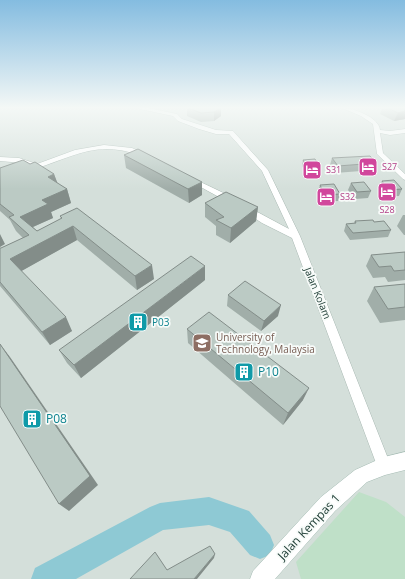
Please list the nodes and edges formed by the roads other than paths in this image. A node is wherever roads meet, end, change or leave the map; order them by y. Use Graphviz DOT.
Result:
graph roads {
  1 [pos="234,135"];
  2 [pos="378,135"];
  3 [pos="0,159"];
  4 [pos="152,160"];
  5 [pos="185,176"];
  6 [pos="405,178"];
  7 [pos="296,236"];
  8 [pos="405,461"];
  9 [pos="384,466"];
  10 [pos="261,579"];
  1 -- 7 [label="street, Jalan Kolam"];
  2 -- 6 [label="street"];
  3 -- 4 [label="street"];
  5 -- 7 [label="street"];
  7 -- 9 [label="street, Jalan Kolam"];
  8 -- 9 [label="street, Jalan Kempas 1"];
  9 -- 10 [label="street, Jalan Kempas 1"];
}
